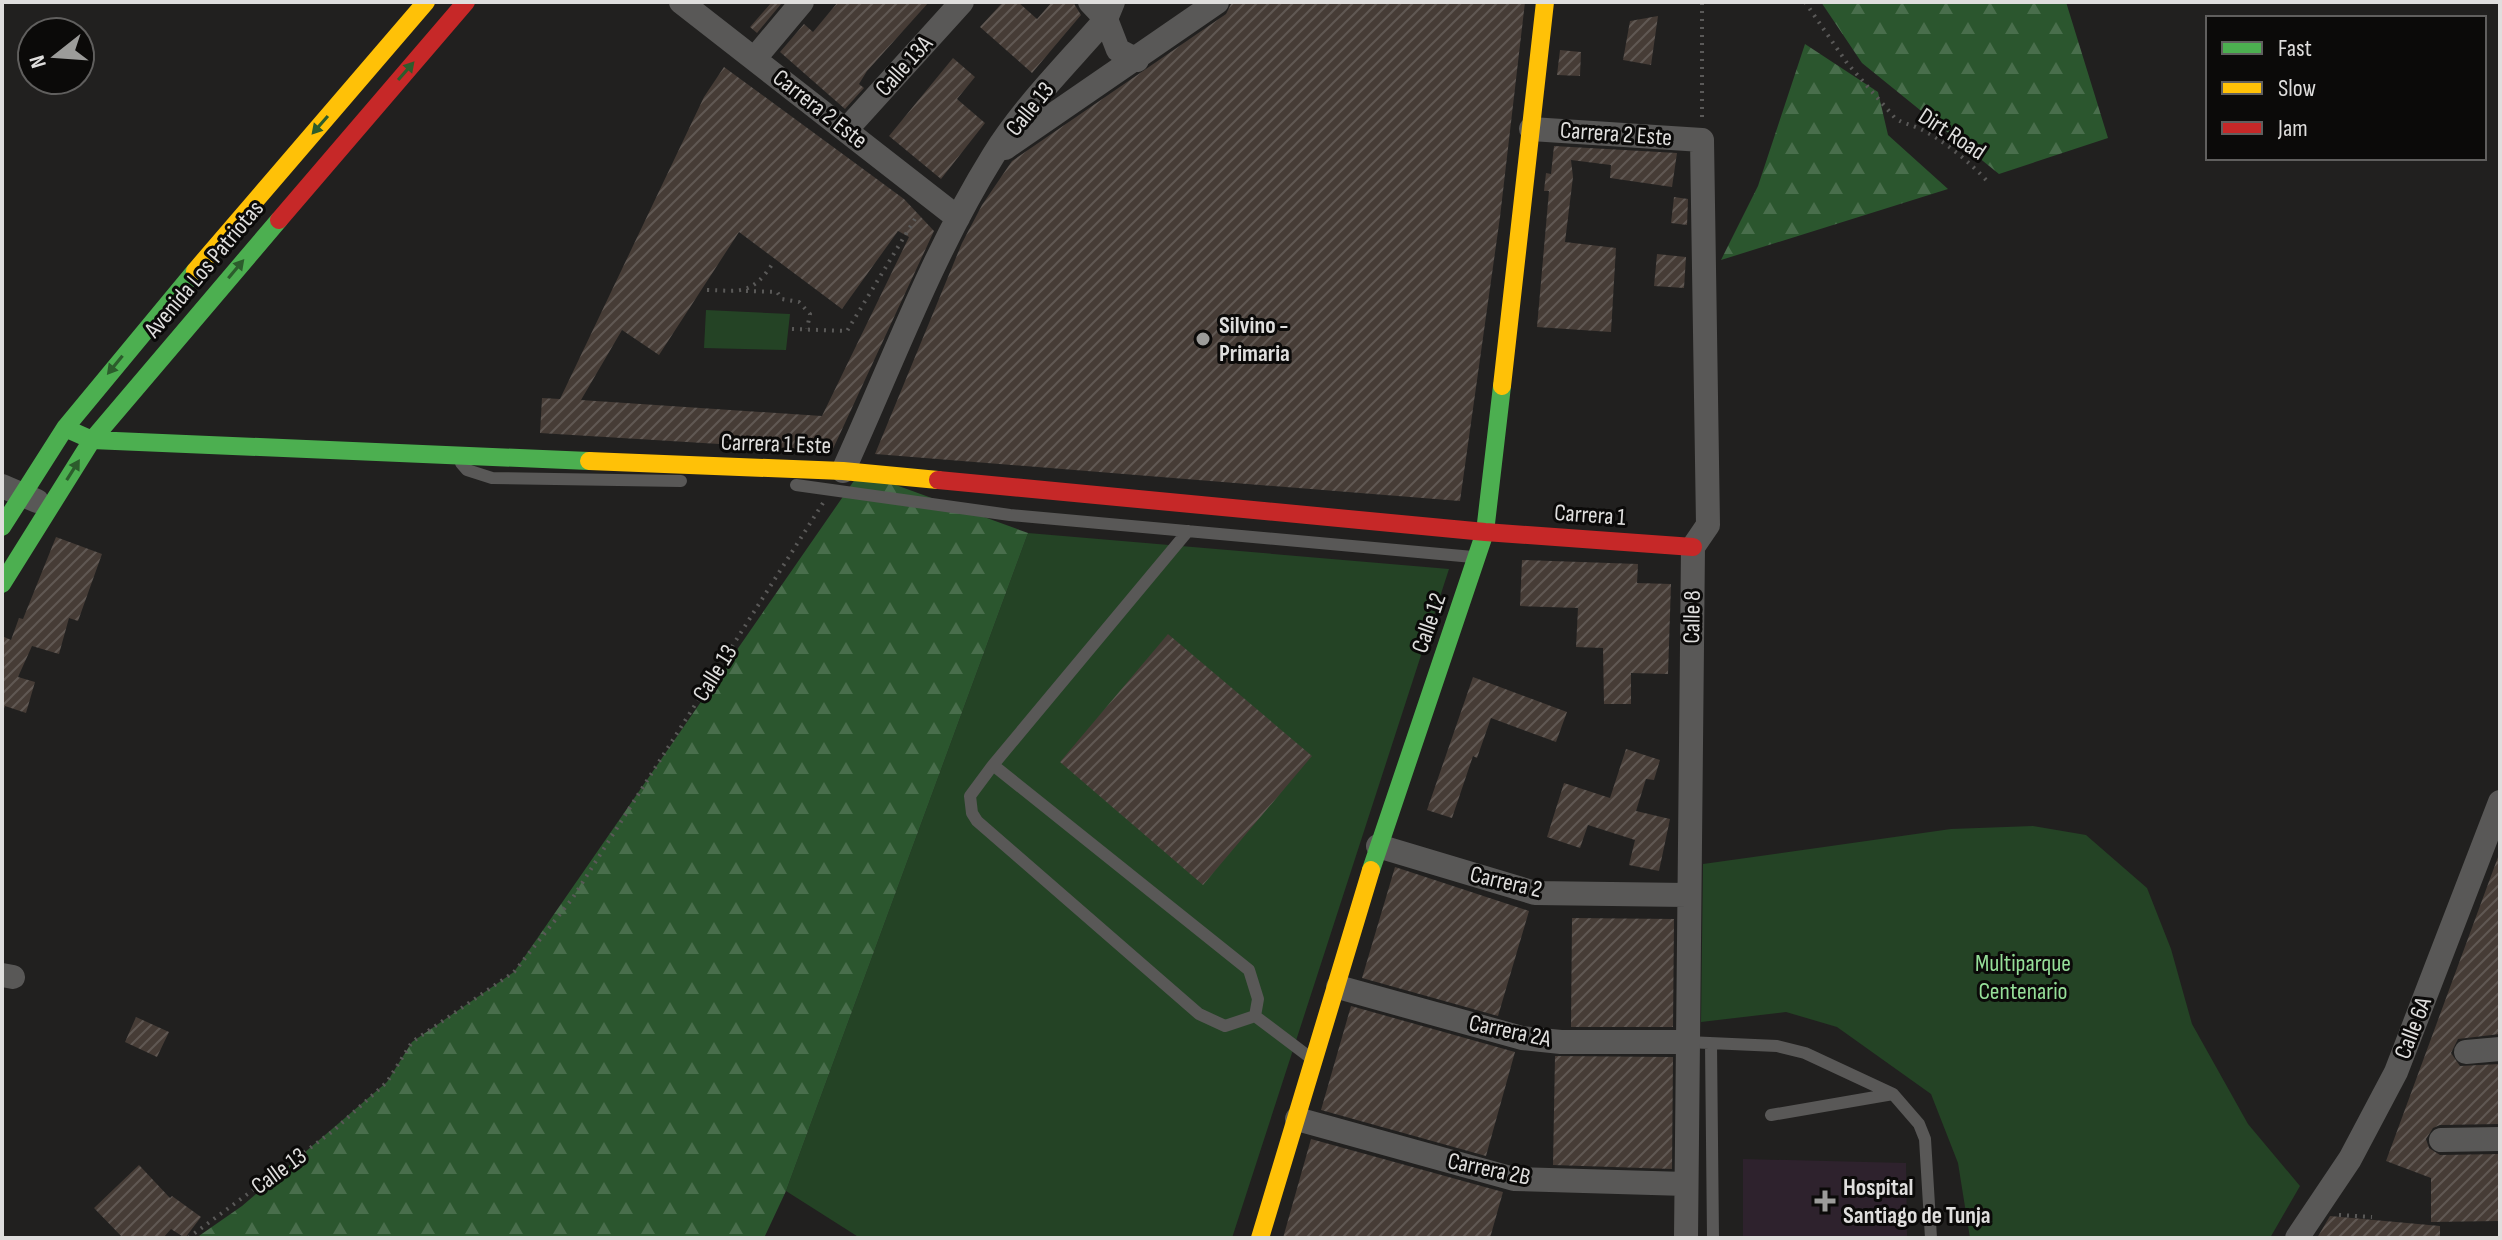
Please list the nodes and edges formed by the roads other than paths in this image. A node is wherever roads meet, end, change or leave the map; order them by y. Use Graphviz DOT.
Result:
graph roads {
  1 [pos="426,2"];
  2 [pos="466,2"];
  3 [pos="681,2"];
  4 [pos="802,2"];
  5 [pos="962,2"];
  6 [pos="1217,2"];
  7 [pos="1545,2"];
  8 [pos="1103,8"];
  9 [pos="755,58"];
  10 [pos="1137,60"];
  11 [pos="1531,129"];
  12 [pos="846,130"];
  13 [pos="1702,140"];
  14 [pos="993,156"];
  15 [pos="958,218"];
  16 [pos="65,428"];
  17 [pos="92,440"];
  18 [pos="455,455"];
  19 [pos="837,480"];
  20 [pos="702,482"];
  21 [pos="787,485"];
  22 [pos="12,490"];
  23 [pos="51,506"];
  24 [pos="2,527"];
  25 [pos="1188,531"];
  26 [pos="1485,532"];
  27 [pos="1693,547"];
  28 [pos="1476,557"];
  29 [pos="2,584"];
  30 [pos="993,765"];
  31 [pos="2500,802"];
  32 [pos="1378,846"];
  33 [pos="1687,895"];
  34 [pos="1338,987"];
  35 [pos="1255,1016"];
  36 [pos="1699,1043"];
  37 [pos="2500,1049"];
  38 [pos="2466,1052"];
  39 [pos="1315,1061"];
  40 [pos="1893,1094"];
  41 [pos="1771,1115"];
  42 [pos="1297,1119"];
  43 [pos="2500,1139"];
  44 [pos="2441,1140"];
  45 [pos="1686,1184"];
  46 [pos="1260,1238"];
  47 [pos="1686,1238"];
  48 [pos="1713,1238"];
  49 [pos="1931,1238"];
  50 [pos="2297,1238"];
  1 -- 16 [label="street, Avenida Los Patriotas, one-way"];
  17 -- 2 [label="street, Avenida Los Patriotas, one-way"];
  3 -- 9 [label="street, Carrera 2 Este"];
  4 -- 9 [label="street"];
  5 -- 12 [label="street, Calle 13A"];
  6 -- 10 [label="street"];
  7 -- 11 [label="street, Calle 12"];
  8 -- 10 [label="street"];
  8 -- 14 [label="street, Calle 13"];
  9 -- 12 [label="street, Carrera 2 Este"];
  10 -- 14 [label="street"];
  11 -- 13 [label="street, Carrera 2 Este"];
  11 -- 26 [label="street, Calle 12"];
  12 -- 15 [label="street, Carrera 2 Este"];
  13 -- 27 [label="street, Calle 8"];
  14 -- 15 [label="street, Calle 13"];
  15 -- 19 [label="street, Calle 13"];
  16 -- 17 [label="street, Carrera 1 Este"];
  16 -- 22 [label="street, Avenida Los Patriotas"];
  17 -- 18 [label="street, Carrera 1 Este"];
  23 -- 17 [label="street, Avenida Los Patriotas, one-way"];
  18 -- 19 [label="street, Carrera 1 Este"];
  18 -- 20 [label="lane"];
  19 -- 21 [label="lane"];
  19 -- 25 [label="lane"];
  19 -- 26 [label="street, Carrera 1 Este"];
  22 -- 23 [label="street"];
  22 -- 24 [label="street, Avenida Los Patriotas"];
  23 -- 29 [label="street, Avenida Los Patriotas"];
  25 -- 28 [label="lane"];
  25 -- 30 [label="lane"];
  26 -- 27 [label="street, Carrera 1"];
  26 -- 28 [label="street, Calle 12"];
  27 -- 33 [label="street, Calle 8"];
  28 -- 32 [label="street, Calle 12"];
  30 -- 35 [label="lane"];
  30 -- 35 [label="lane"];
  31 -- 50 [label="street, Calle 6A"];
  32 -- 33 [label="street, Carrera 2"];
  32 -- 34 [label="street, Calle 12"];
  33 -- 36 [label="street, Calle 8"];
  34 -- 36 [label="street, Carrera 2A"];
  34 -- 39 [label="street, Calle 12"];
  35 -- 39 [label="lane"];
  36 -- 40 [label="lane"];
  36 -- 45 [label="street, Calle 8"];
  36 -- 48 [label="lane"];
  37 -- 38 [label="street"];
  39 -- 42 [label="street, Calle 12"];
  40 -- 41 [label="lane"];
  40 -- 49 [label="lane"];
  42 -- 45 [label="street, Carrera 2B"];
  42 -- 46 [label="street, Calle 12"];
  43 -- 44 [label="street"];
  45 -- 47 [label="street, Calle 8"];
}
